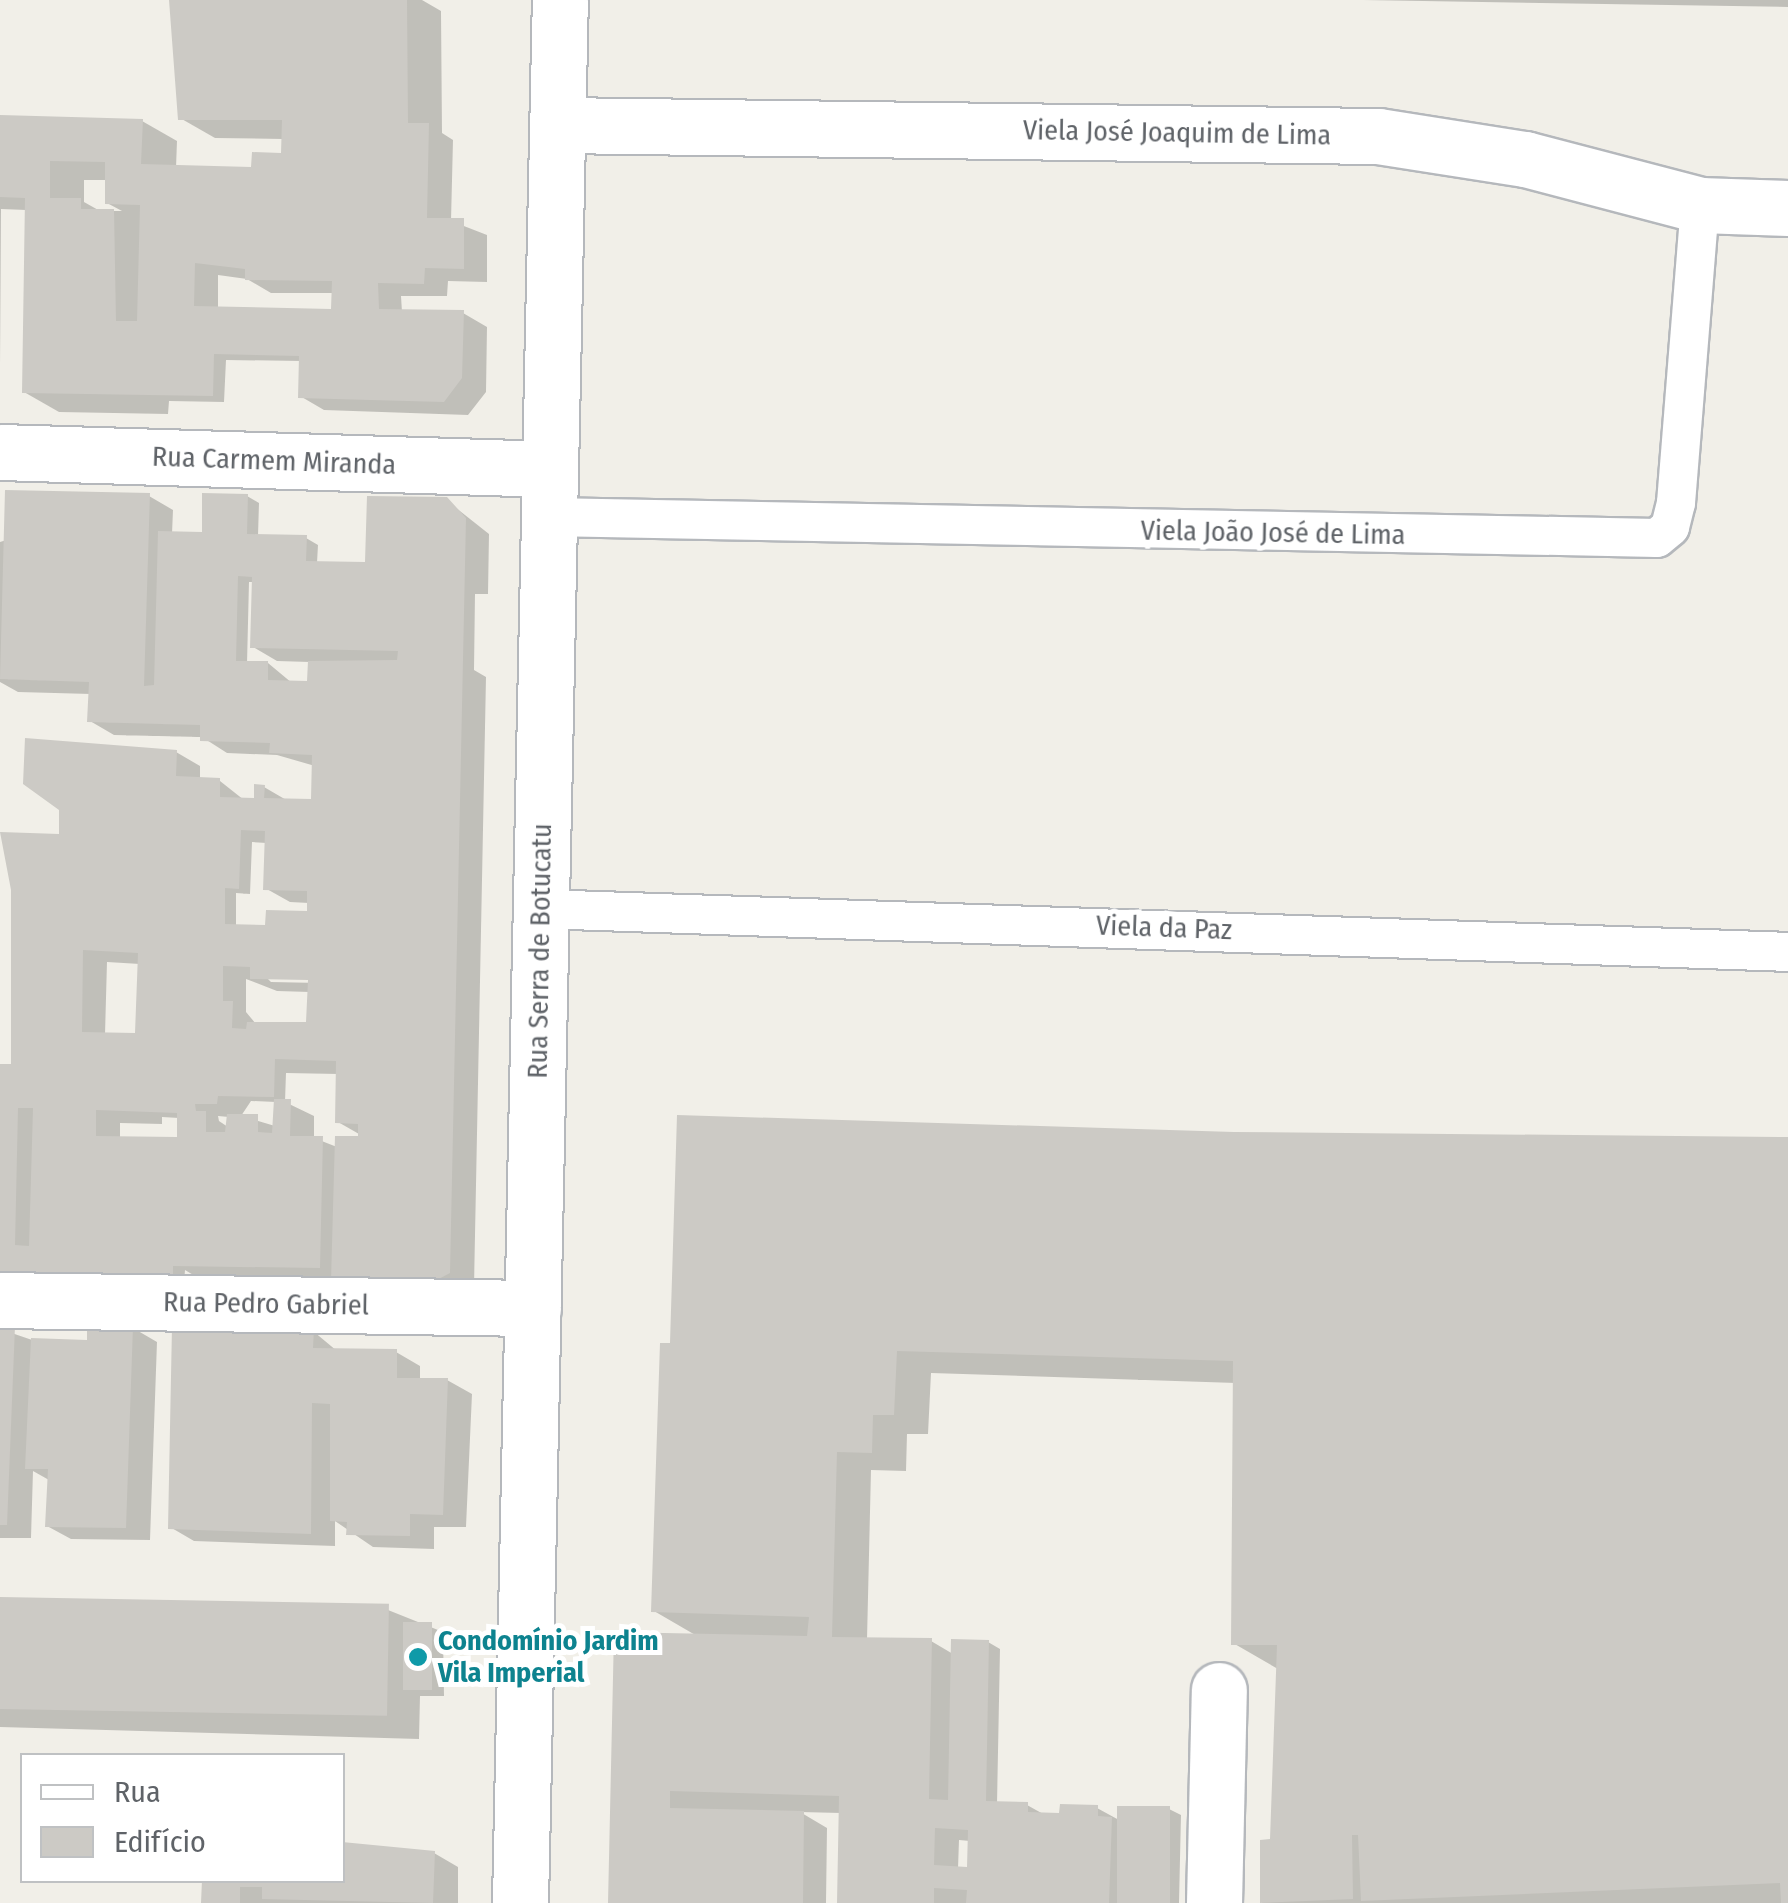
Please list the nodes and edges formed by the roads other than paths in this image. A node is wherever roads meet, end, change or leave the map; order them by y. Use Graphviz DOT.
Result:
graph roads {
  1 [pos="560,0"];
  2 [pos="558,125"];
  3 [pos="1700,204"];
  4 [pos="1788,208"];
  5 [pos="0,452"];
  6 [pos="549,493"];
  7 [pos="540,909"];
  8 [pos="1788,952"];
  9 [pos="0,1300"];
  10 [pos="532,1308"];
  11 [pos="1219,1690"];
  12 [pos="520,1903"];
  13 [pos="1214,1903"];
  1 -- 2 [label="street, Rua Serra de Botucatu"];
  2 -- 3 [label="street, Viela José Joaquim de Lima"];
  2 -- 6 [label="street, Rua Serra de Botucatu"];
  3 -- 4 [label="street, Viela José Joaquim de Lima"];
  3 -- 6 [label="lane, Viela João José de Lima"];
  5 -- 6 [label="street, Rua Carmem Miranda"];
  6 -- 7 [label="street, Rua Serra de Botucatu"];
  7 -- 8 [label="lane, Viela da Paz"];
  7 -- 10 [label="street, Rua Serra de Botucatu"];
  9 -- 10 [label="street, Rua Pedro Gabriel"];
  10 -- 12 [label="street, Rua Serra de Botucatu"];
  11 -- 13 [label="street"];
}
